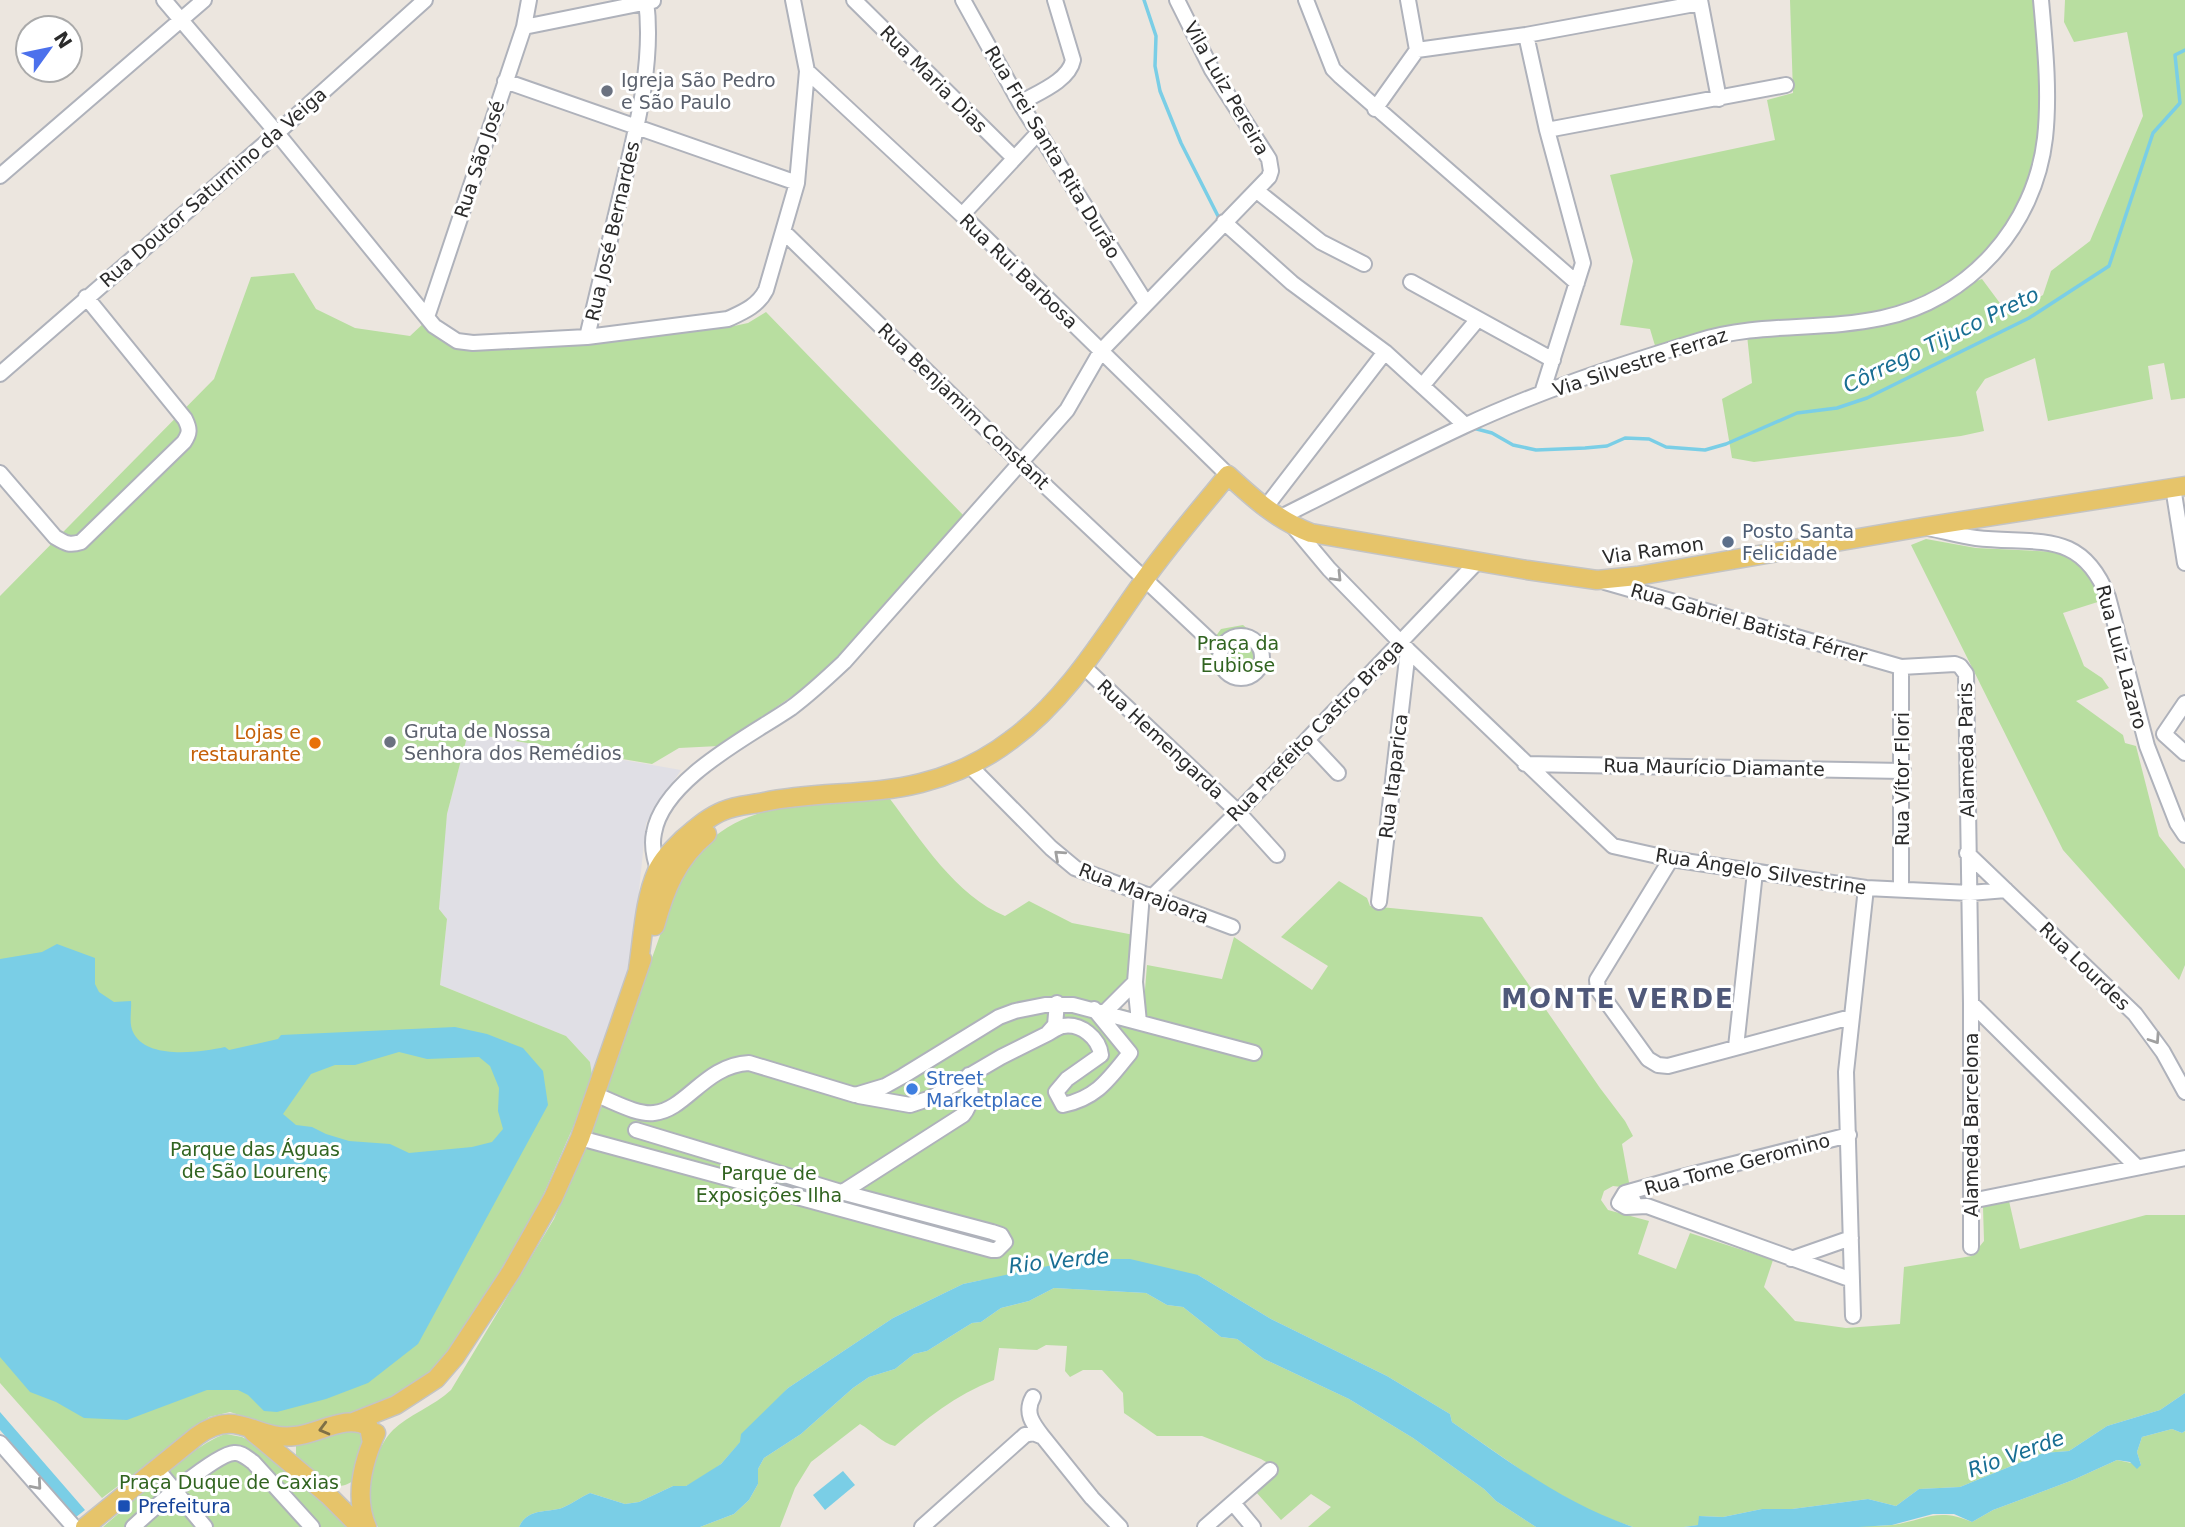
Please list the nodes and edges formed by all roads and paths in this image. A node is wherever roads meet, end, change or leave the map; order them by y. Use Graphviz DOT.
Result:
graph roads {
  1 [pos="164,0"];
  2 [pos="204,0"];
  3 [pos="425,0"];
  4 [pos="529,0"];
  5 [pos="793,0"];
  6 [pos="854,0"];
  7 [pos="963,0"];
  8 [pos="1055,0"];
  9 [pos="1177,0"];
  10 [pos="1306,0"];
  11 [pos="1408,0"];
  12 [pos="2041,0"];
  13 [pos="649,1"];
  14 [pos="1700,2"];
  15 [pos="181,19"];
  16 [pos="524,27"];
  17 [pos="1526,35"];
  18 [pos="1417,50"];
  19 [pos="807,71"];
  20 [pos="505,81"];
  21 [pos="1786,85"];
  22 [pos="1718,99"];
  23 [pos="1020,103"];
  24 [pos="1376,109"];
  25 [pos="637,127"];
  26 [pos="1547,130"];
  27 [pos="277,133"];
  28 [pos="1038,133"];
  29 [pos="1013,158"];
  30 [pos="0,176"];
  31 [pos="797,183"];
  32 [pos="1257,191"];
  33 [pos="962,215"];
  34 [pos="1224,222"];
  35 [pos="784,232"];
  36 [pos="1364,264"];
  37 [pos="1411,282"];
  38 [pos="1577,283"];
  39 [pos="86,298"];
  40 [pos="1146,303"];
  41 [pos="427,317"];
  42 [pos="1478,319"];
  43 [pos="587,337"];
  44 [pos="1101,351"];
  45 [pos="1385,352"];
  46 [pos="1553,360"];
  47 [pos="0,374"];
  48 [pos="1422,386"];
  49 [pos="1542,393"];
  50 [pos="1465,425"];
  51 [pos="1019,461"];
  52 [pos="0,473"];
  53 [pos="1228,475"];
  54 [pos="2179,487"];
  55 [pos="1279,517"];
  56 [pos="1923,527"];
  57 [pos="1477,562"];
  58 [pos="2185,564"];
  59 [pos="1144,580"];
  60 [pos="1597,580"];
  61 [pos="1404,646"];
  62 [pos="1221,651"];
  63 [pos="1084,667"];
  64 [pos="1901,667"];
  65 [pos="2185,703"];
  66 [pos="2143,733"];
  67 [pos="2164,734"];
  68 [pos="1307,740"];
  69 [pos="2185,753"];
  70 [pos="1525,764"];
  71 [pos="970,765"];
  72 [pos="1903,771"];
  73 [pos="1338,773"];
  74 [pos="765,802"];
  75 [pos="1238,812"];
  76 [pos="2185,835"];
  77 [pos="1967,853"];
  78 [pos="1277,856"];
  79 [pos="1671,859"];
  80 [pos="658,870"];
  81 [pos="1755,872"];
  82 [pos="1866,888"];
  83 [pos="665,890"];
  84 [pos="1901,890"];
  85 [pos="2006,890"];
  86 [pos="1970,893"];
  87 [pos="1147,895"];
  88 [pos="1379,902"];
  89 [pos="1232,927"];
  90 [pos="638,969"];
  91 [pos="1135,982"];
  92 [pos="1057,1003"];
  93 [pos="1971,1003"];
  94 [pos="1099,1010"];
  95 [pos="1851,1017"];
  96 [pos="1139,1022"];
  97 [pos="1046,1034"];
  98 [pos="1737,1047"];
  99 [pos="1254,1053"];
  100 [pos="970,1075"];
  101 [pos="2185,1092"];
  102 [pos="596,1095"];
  103 [pos="855,1095"];
  104 [pos="636,1130"];
  105 [pos="1849,1135"];
  106 [pos="580,1138"];
  107 [pos="2185,1158"];
  108 [pos="2137,1167"];
  109 [pos="841,1192"];
  110 [pos="1971,1201"];
  111 [pos="827,1204"];
  112 [pos="1851,1238"];
  113 [pos="1971,1247"];
  114 [pos="1791,1259"];
  115 [pos="1852,1280"];
  116 [pos="1853,1316"];
  117 [pos="1034,1397"];
  118 [pos="396,1405"];
  119 [pos="353,1422"];
  120 [pos="247,1428"];
  121 [pos="295,1437"];
  122 [pos="1043,1437"];
  123 [pos="0,1443"];
  124 [pos="372,1443"];
  125 [pos="291,1463"];
  126 [pos="156,1468"];
  127 [pos="1270,1470"];
  128 [pos="362,1484"];
  129 [pos="174,1493"];
  130 [pos="328,1495"];
  131 [pos="1233,1503"];
  132 [pos="74,1527"];
  133 [pos="85,1527"];
  134 [pos="133,1527"];
  135 [pos="205,1527"];
  136 [pos="312,1527"];
  137 [pos="360,1527"];
  138 [pos="367,1527"];
  139 [pos="922,1527"];
  140 [pos="1120,1527"];
  141 [pos="1205,1527"];
  142 [pos="1254,1527"];
  1 -- 15 [label="street"];
  2 -- 15 [label="street"];
  3 -- 27 [label="street, Rua Doutor Saturnino da Veiga"];
  4 -- 16 [label="street, Rua São José"];
  5 -- 19 [label="street"];
  6 -- 29 [label="street, Rua Maria Dias"];
  7 -- 23 [label="street, Rua Frei Santa Rita Durão"];
  8 -- 23 [label="street"];
  9 -- 32 [label="street, Vila Luiz Pereira"];
  10 -- 24 [label="street"];
  11 -- 18 [label="street"];
  12 -- 49 [label="street, Via Silvestre Ferraz"];
  13 -- 16 [label="street"];
  13 -- 25 [label="street, Rua José Bernardes"];
  14 -- 17 [label="street"];
  14 -- 22 [label="street"];
  15 -- 27 [label="street"];
  15 -- 30 [label="street"];
  16 -- 20 [label="street, Rua São José"];
  17 -- 18 [label="street"];
  17 -- 26 [label="street"];
  18 -- 24 [label="street"];
  19 -- 31 [label="street"];
  19 -- 33 [label="street, Rua Rui Barbosa"];
  20 -- 25 [label="street"];
  20 -- 41 [label="street, Rua São José"];
  21 -- 22 [label="street"];
  22 -- 26 [label="street"];
  23 -- 28 [label="street, Rua Frei Santa Rita Durão"];
  24 -- 38 [label="street"];
  25 -- 31 [label="street"];
  25 -- 43 [label="street, Rua José Bernardes"];
  26 -- 38 [label="street"];
  27 -- 39 [label="street, Rua Doutor Saturnino da Veiga"];
  27 -- 41 [label="street"];
  28 -- 29 [label="street"];
  28 -- 40 [label="street, Rua Frei Santa Rita Durão"];
  29 -- 33 [label="street"];
  31 -- 35 [label="street"];
  32 -- 34 [label="street"];
  32 -- 36 [label="street"];
  33 -- 44 [label="street, Rua Rui Barbosa"];
  34 -- 40 [label="street"];
  34 -- 45 [label="street"];
  35 -- 43 [label="street, Rua José Bernardes"];
  35 -- 51 [label="street, Rua Benjamim Constant"];
  37 -- 42 [label="street"];
  38 -- 46 [label="street"];
  39 -- 47 [label="street, Rua Doutor Saturnino da Veiga"];
  39 -- 52 [label="street"];
  40 -- 44 [label="street"];
  41 -- 43 [label="street, Rua José Bernardes"];
  42 -- 46 [label="street"];
  42 -- 48 [label="street"];
  44 -- 51 [label="street"];
  44 -- 53 [label="street, Rua Rui Barbosa"];
  45 -- 48 [label="street"];
  45 -- 55 [label="street"];
  46 -- 49 [label="street"];
  48 -- 50 [label="street"];
  49 -- 50 [label="street, Via Silvestre Ferraz"];
  50 -- 55 [label="street, Via Silvestre Ferraz"];
  51 -- 59 [label="street, Rua Benjamim Constant"];
  51 -- 80 [label="street"];
  53 -- 55 [label="main road, Via Ramon"];
  53 -- 59 [label="main road"];
  54 -- 56 [label="main road, Via Ramon"];
  54 -- 58 [label="street"];
  55 -- 57 [label="main road, Via Ramon"];
  55 -- 61 [label="street, one-way"];
  56 -- 60 [label="main road, Via Ramon"];
  56 -- 66 [label="street, Rua Luiz Lazaro"];
  57 -- 60 [label="main road, Via Ramon"];
  57 -- 61 [label="street, Rua Prefeito Castro Braga"];
  59 -- 62 [label="street, Rua Benjamim Constant"];
  59 -- 63 [label="main road"];
  60 -- 64 [label="street, Rua Gabriel Batista Férrer"];
  61 -- 68 [label="street, Rua Prefeito Castro Braga"];
  61 -- 70 [label="street"];
  61 -- 88 [label="street, Rua Itaparica"];
  63 -- 71 [label="main road"];
  63 -- 75 [label="street, Rua Hemengarda"];
  64 -- 72 [label="street, Rua Vítor Flori"];
  64 -- 77 [label="street, Alameda Paris"];
  65 -- 67 [label="street"];
  66 -- 67 [label="street"];
  66 -- 76 [label="street, Rua Luiz Lazaro"];
  67 -- 69 [label="street"];
  68 -- 73 [label="street"];
  68 -- 75 [label="street, Rua Prefeito Castro Braga"];
  70 -- 72 [label="street, Rua Maurício Diamante"];
  70 -- 79 [label="street, Rua Ângelo Silvestrine"];
  71 -- 74 [label="main road"];
  87 -- 71 [label="street, Rua Marajoara, one-way"];
  72 -- 84 [label="street, Rua Vítor Flori"];
  74 -- 80 [label="main road"];
  74 -- 83 [label="main road"];
  75 -- 78 [label="street, Rua Hemengarda"];
  75 -- 87 [label="street, Rua Prefeito Castro Braga"];
  77 -- 85 [label="street, Rua Lourdes"];
  77 -- 86 [label="street, Alameda Paris"];
  79 -- 81 [label="street, Rua Ângelo Silvestrine"];
  79 -- 98 [label="street"];
  80 -- 83 [label="street"];
  80 -- 90 [label="main road"];
  81 -- 82 [label="street, Rua Ângelo Silvestrine"];
  81 -- 98 [label="street"];
  82 -- 84 [label="street, Rua Ângelo Silvestrine"];
  82 -- 95 [label="street"];
  83 -- 90 [label="main road"];
  84 -- 86 [label="street, Rua Ângelo Silvestrine"];
  85 -- 86 [label="street, Rua Ângelo Silvestrine"];
  85 -- 101 [label="street, Rua Lourdes, one-way"];
  86 -- 93 [label="street, Alameda Barcelona"];
  87 -- 89 [label="street, Rua Marajoara"];
  87 -- 91 [label="street"];
  90 -- 102 [label="main road"];
  91 -- 94 [label="street"];
  91 -- 96 [label="street"];
  92 -- 94 [label="street"];
  92 -- 97 [label="street"];
  92 -- 103 [label="street"];
  93 -- 108 [label="street"];
  93 -- 110 [label="street, Alameda Barcelona"];
  94 -- 96 [label="street"];
  94 -- 97 [label="street"];
  95 -- 98 [label="street"];
  95 -- 105 [label="street"];
  96 -- 99 [label="street"];
  97 -- 100 [label="street"];
  100 -- 103 [label="street"];
  100 -- 109 [label="street"];
  102 -- 103 [label="street"];
  102 -- 106 [label="main road"];
  104 -- 109 [label="street"];
  105 -- 112 [label="street"];
  105 -- 114 [label="street, Rua Tome Geromino"];
  106 -- 111 [label="street"];
  106 -- 118 [label="main road"];
  107 -- 108 [label="street"];
  108 -- 110 [label="street"];
  109 -- 111 [label="street"];
  109 -- 111 [label="street"];
  110 -- 113 [label="street, Alameda Barcelona"];
  112 -- 114 [label="street"];
  112 -- 115 [label="street"];
  114 -- 115 [label="street"];
  115 -- 116 [label="street"];
  117 -- 122 [label="street"];
  118 -- 119 [label="main road"];
  118 -- 124 [label="main road"];
  119 -- 121 [label="main road, one-way"];
  119 -- 124 [label="main road"];
  120 -- 121 [label="main road"];
  120 -- 125 [label="main road"];
  120 -- 126 [label="main road"];
  121 -- 125 [label="main road"];
  122 -- 139 [label="street"];
  122 -- 140 [label="street"];
  123 -- 132 [label="street, one-way"];
  124 -- 128 [label="main road"];
  125 -- 130 [label="main road"];
  126 -- 129 [label="street"];
  126 -- 133 [label="main road"];
  127 -- 131 [label="street"];
  128 -- 130 [label="main road"];
  128 -- 138 [label="main road"];
  129 -- 134 [label="street"];
  129 -- 135 [label="street"];
  129 -- 136 [label="street"];
  130 -- 137 [label="main road"];
  131 -- 141 [label="street"];
  131 -- 142 [label="street"];
}
